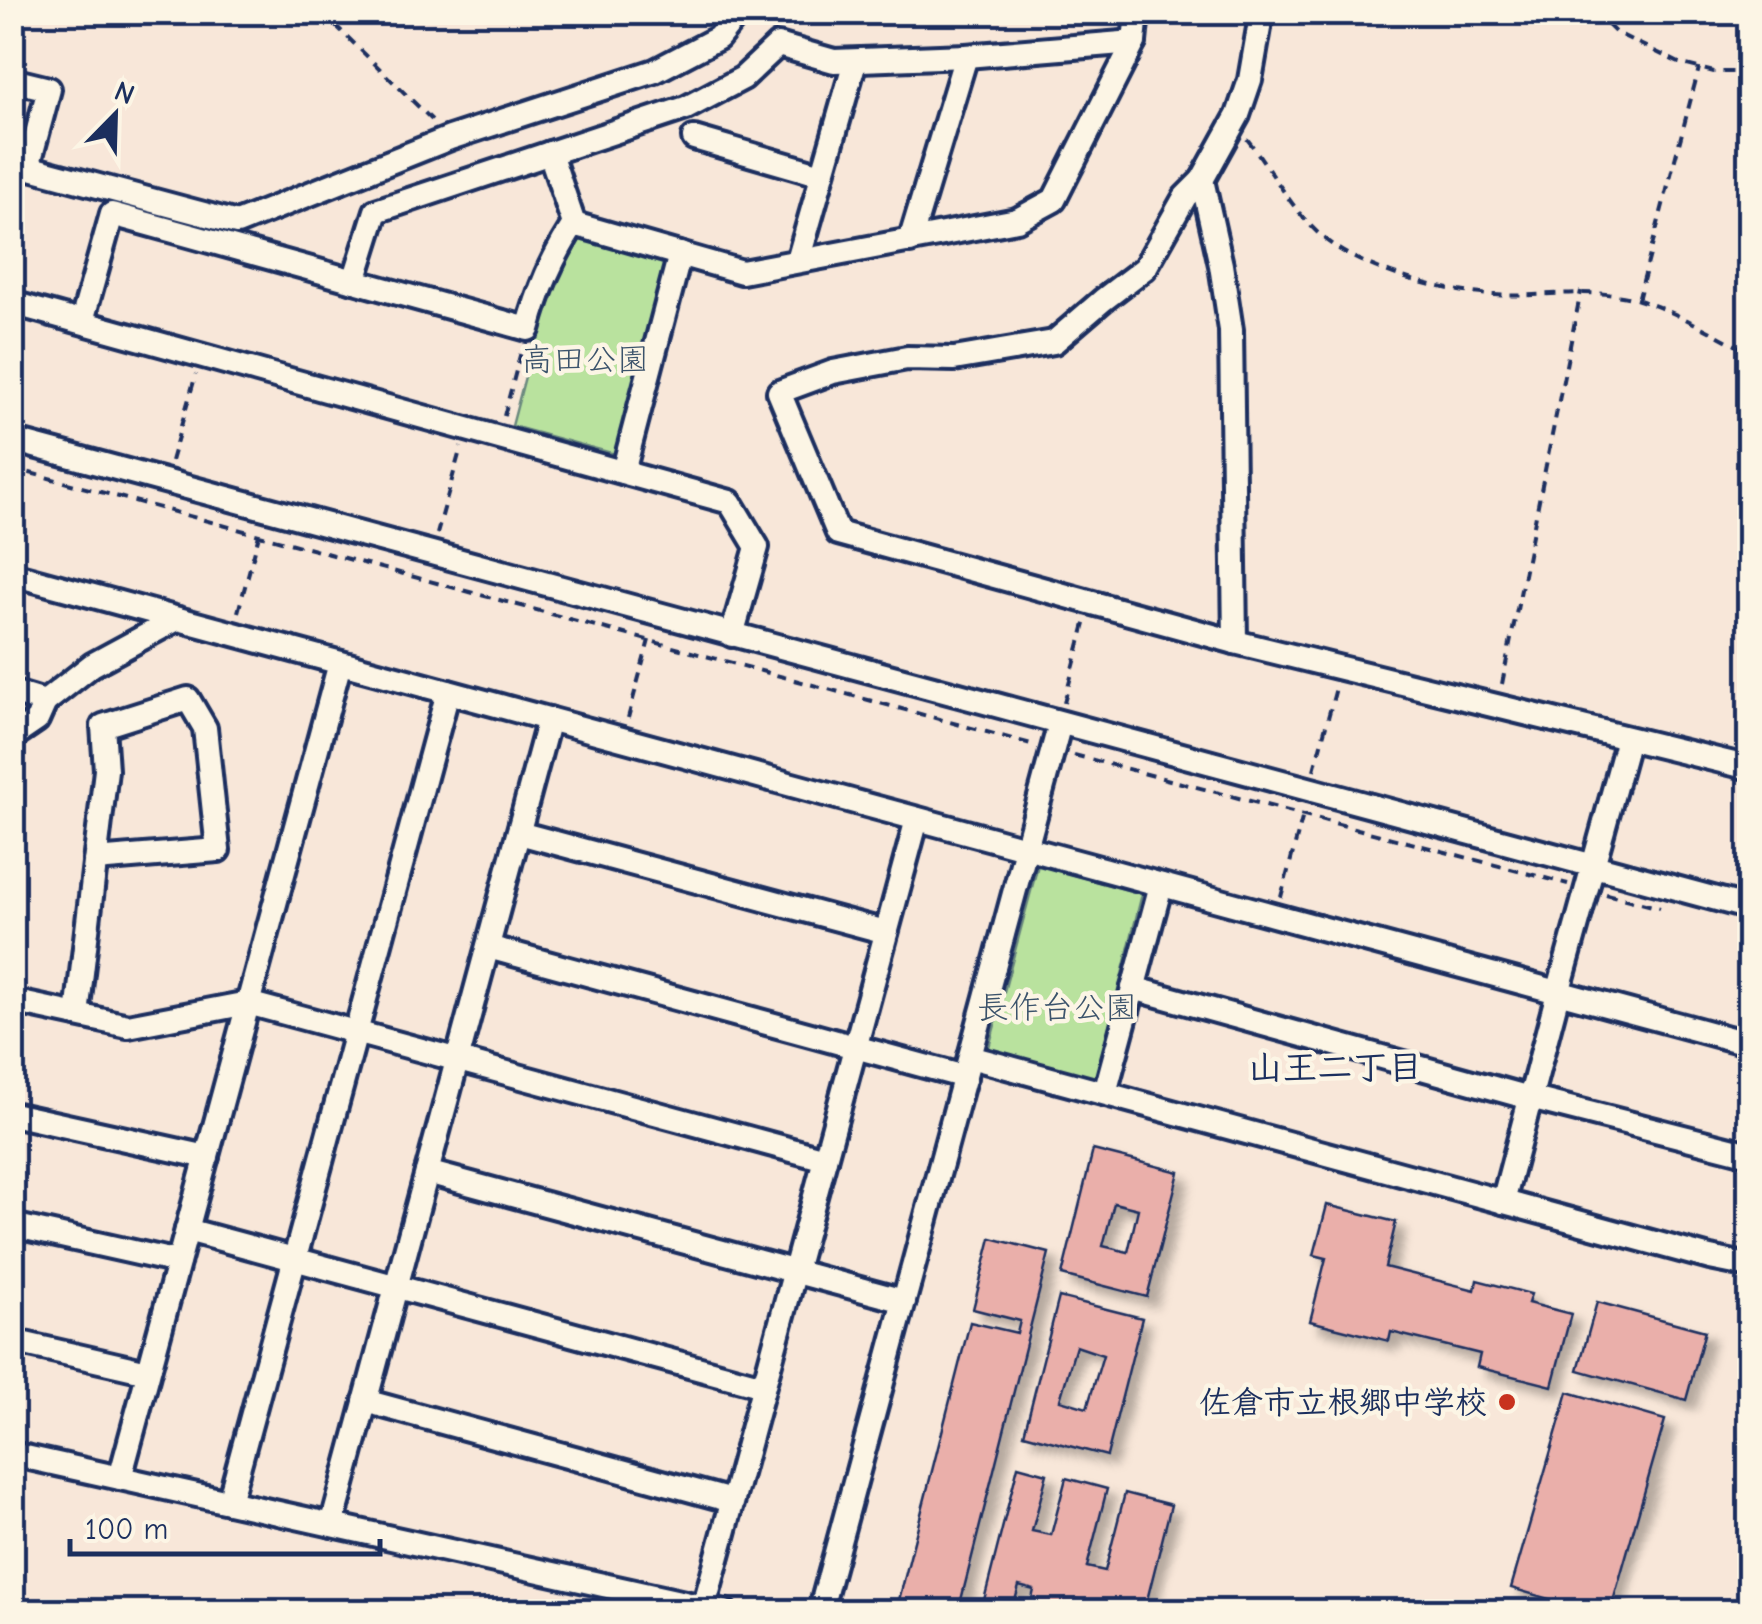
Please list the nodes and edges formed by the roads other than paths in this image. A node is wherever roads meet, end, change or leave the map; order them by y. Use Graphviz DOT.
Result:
graph roads {
  1 [pos="739,12"];
  2 [pos="1137,12"];
  3 [pos="1259,12"];
  4 [pos="1134,42"];
  5 [pos="966,56"];
  6 [pos="855,61"];
  7 [pos="12,80"];
  8 [pos="694,138"];
  9 [pos="550,153"];
  10 [pos="20,165"];
  11 [pos="822,175"];
  12 [pos="1202,180"];
  13 [pos="574,224"];
  14 [pos="910,240"];
  15 [pos="680,254"];
  16 [pos="798,261"];
  17 [pos="354,281"];
  18 [pos="12,304"];
  19 [pos="82,321"];
  20 [pos="12,440"];
  21 [pos="623,472"];
  22 [pos="12,574"];
  23 [pos="177,618"];
  24 [pos="732,634"];
  25 [pos="1235,642"];
  26 [pos="340,663"];
  27 [pos="12,692"];
  28 [pos="448,692"];
  29 [pos="45,702"];
  30 [pos="1062,713"];
  31 [pos="549,720"];
  32 [pos="12,738"];
  33 [pos="1628,738"];
  34 [pos="1750,768"];
  35 [pos="917,819"];
  36 [pos="518,833"];
  37 [pos="1026,848"];
  38 [pos="95,860"];
  39 [pos="1591,878"];
  40 [pos="1161,885"];
  41 [pos="1750,908"];
  42 [pos="886,932"];
  43 [pos="488,947"];
  44 [pos="1133,988"];
  45 [pos="1558,992"];
  46 [pos="12,1001"];
  47 [pos="248,1003"];
  48 [pos="77,1015"];
  49 [pos="356,1032"];
  50 [pos="1750,1044"];
  51 [pos="855,1047"];
  52 [pos="457,1059"];
  53 [pos="967,1067"];
  54 [pos="1105,1094"];
  55 [pos="1530,1098"];
  56 [pos="12,1114"];
  57 [pos="1750,1154"];
  58 [pos="206,1157"];
  59 [pos="825,1159"];
  60 [pos="427,1172"];
  61 [pos="1503,1202"];
  62 [pos="12,1225"];
  63 [pos="187,1230"];
  64 [pos="295,1259"];
  65 [pos="178,1262"];
  66 [pos="1750,1266"];
  67 [pos="794,1272"];
  68 [pos="396,1286"];
  69 [pos="904,1302"];
  70 [pos="12,1341"];
  71 [pos="148,1372"];
  72 [pos="764,1386"];
  73 [pos="365,1401"];
  74 [pos="12,1454"];
  75 [pos="120,1478"];
  76 [pos="732,1501"];
  77 [pos="229,1502"];
  78 [pos="332,1525"];
  79 [pos="714,1609"];
  80 [pos="12,1610"];
  81 [pos="20,1612"];
  82 [pos="820,1612"];
  1 -- 10 [label="street"];
  2 -- 4 [label="street"];
  3 -- 12 [label="street"];
  4 -- 5 [label="street"];
  4 -- 14 [label="street"];
  5 -- 6 [label="street"];
  5 -- 14 [label="street"];
  6 -- 9 [label="street"];
  6 -- 11 [label="street"];
  7 -- 10 [label="street"];
  8 -- 11 [label="street"];
  9 -- 13 [label="street"];
  9 -- 17 [label="street"];
  11 -- 16 [label="street"];
  12 -- 25 [label="street"];
  12 -- 25 [label="street"];
  13 -- 15 [label="street"];
  13 -- 17 [label="street"];
  14 -- 16 [label="street"];
  15 -- 16 [label="street"];
  15 -- 21 [label="street"];
  17 -- 19 [label="street"];
  18 -- 19 [label="street"];
  19 -- 21 [label="street"];
  20 -- 24 [label="street"];
  21 -- 24 [label="street"];
  22 -- 23 [label="street"];
  23 -- 26 [label="street"];
  23 -- 29 [label="street"];
  24 -- 30 [label="street"];
  25 -- 33 [label="street"];
  26 -- 28 [label="street"];
  26 -- 47 [label="street"];
  27 -- 29 [label="street"];
  28 -- 31 [label="street"];
  28 -- 49 [label="street"];
  29 -- 32 [label="street"];
  30 -- 37 [label="street"];
  30 -- 39 [label="street"];
  31 -- 35 [label="street"];
  31 -- 36 [label="street"];
  33 -- 34 [label="street"];
  33 -- 39 [label="street"];
  35 -- 37 [label="street"];
  35 -- 42 [label="street"];
  36 -- 42 [label="street"];
  36 -- 43 [label="street"];
  37 -- 40 [label="street"];
  37 -- 53 [label="street"];
  38 -- 38 [label="street"];
  38 -- 48 [label="street"];
  39 -- 41 [label="street"];
  39 -- 45 [label="street"];
  40 -- 44 [label="street"];
  40 -- 45 [label="street"];
  42 -- 51 [label="street"];
  43 -- 51 [label="street"];
  43 -- 52 [label="street"];
  44 -- 54 [label="street"];
  44 -- 55 [label="street"];
  45 -- 50 [label="street"];
  45 -- 55 [label="street"];
  46 -- 48 [label="street"];
  47 -- 48 [label="street"];
  47 -- 49 [label="street"];
  47 -- 58 [label="street"];
  49 -- 52 [label="street"];
  49 -- 64 [label="street"];
  51 -- 53 [label="street"];
  51 -- 59 [label="street"];
  52 -- 59 [label="street"];
  52 -- 60 [label="street"];
  53 -- 54 [label="street"];
  53 -- 69 [label="street"];
  54 -- 61 [label="street"];
  55 -- 57 [label="street"];
  55 -- 61 [label="street"];
  56 -- 58 [label="street"];
  58 -- 63 [label="street"];
  59 -- 67 [label="street"];
  60 -- 67 [label="street"];
  60 -- 68 [label="street"];
  61 -- 66 [label="street"];
  62 -- 65 [label="street"];
  63 -- 64 [label="street"];
  63 -- 65 [label="street"];
  64 -- 68 [label="street"];
  64 -- 77 [label="street"];
  65 -- 71 [label="street"];
  67 -- 69 [label="street"];
  67 -- 72 [label="street"];
  68 -- 72 [label="street"];
  68 -- 73 [label="street"];
  69 -- 82 [label="street"];
  70 -- 71 [label="street"];
  71 -- 75 [label="street"];
  72 -- 76 [label="street"];
  73 -- 76 [label="street"];
  73 -- 78 [label="street"];
  74 -- 75 [label="street"];
  75 -- 77 [label="street"];
  76 -- 79 [label="street"];
  77 -- 78 [label="street"];
  78 -- 79 [label="street"];
  80 -- 81 [label="street"];
}
